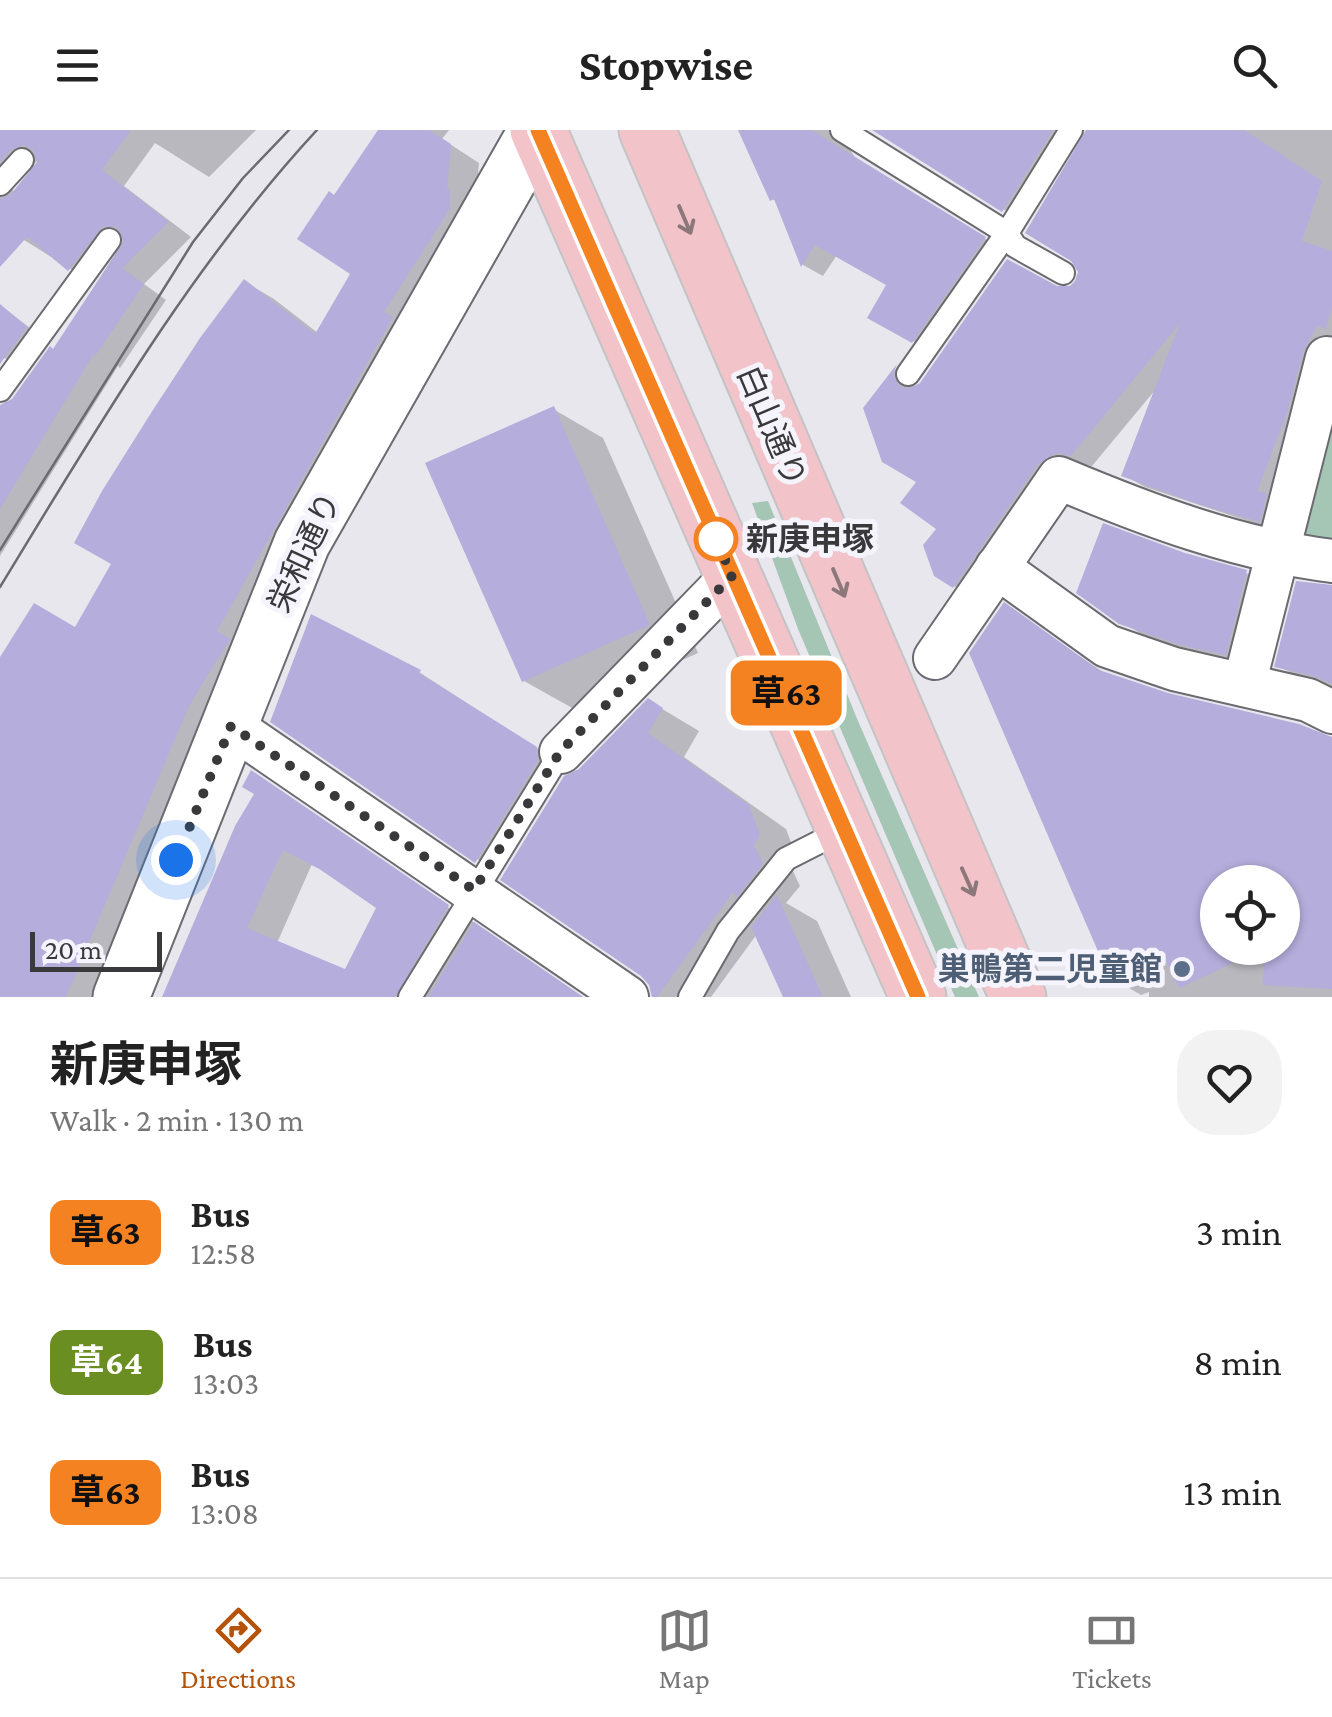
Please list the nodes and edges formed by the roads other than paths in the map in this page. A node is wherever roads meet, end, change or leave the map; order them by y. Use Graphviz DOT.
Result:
graph roads {
  1 [pos="538,130"];
  2 [pos="646,130"];
  3 [pos="842,130"];
  4 [pos="1071,130"];
  5 [pos="22,160"];
  6 [pos="0,184"];
  7 [pos="1007,232"];
  8 [pos="110,240"];
  9 [pos="1062,273"];
  10 [pos="1332,359"];
  11 [pos="908,374"];
  12 [pos="0,390"];
  13 [pos="1276,554"];
  14 [pos="1332,561"];
  15 [pos="997,567"];
  16 [pos="732,576"];
  17 [pos="935,658"];
  18 [pos="1244,685"];
  19 [pos="1332,712"];
  20 [pos="231,726"];
  21 [pos="560,752"];
  22 [pos="847,828"];
  23 [pos="474,890"];
  24 [pos="123,996"];
  25 [pos="410,997"];
  26 [pos="627,997"];
  27 [pos="690,997"];
  28 [pos="918,997"];
  29 [pos="1018,997"];
  1 -- 16 [label="highway"];
  1 -- 20 [label="street, 栄和通り"];
  2 -- 29 [label="highway, 白山通り, one-way"];
  3 -- 7 [label="lane"];
  4 -- 7 [label="lane"];
  5 -- 6 [label="lane"];
  7 -- 9 [label="lane"];
  7 -- 11 [label="lane"];
  8 -- 12 [label="lane"];
  10 -- 13 [label="street"];
  13 -- 14 [label="street"];
  13 -- 15 [label="street"];
  13 -- 18 [label="street"];
  15 -- 17 [label="street"];
  15 -- 18 [label="street"];
  16 -- 21 [label="street"];
  16 -- 22 [label="highway"];
  18 -- 19 [label="street"];
  20 -- 23 [label="street"];
  20 -- 24 [label="street, 栄和通り"];
  21 -- 23 [label="lane"];
  22 -- 27 [label="lane"];
  22 -- 28 [label="highway"];
  23 -- 25 [label="lane"];
  23 -- 26 [label="street"];
}
